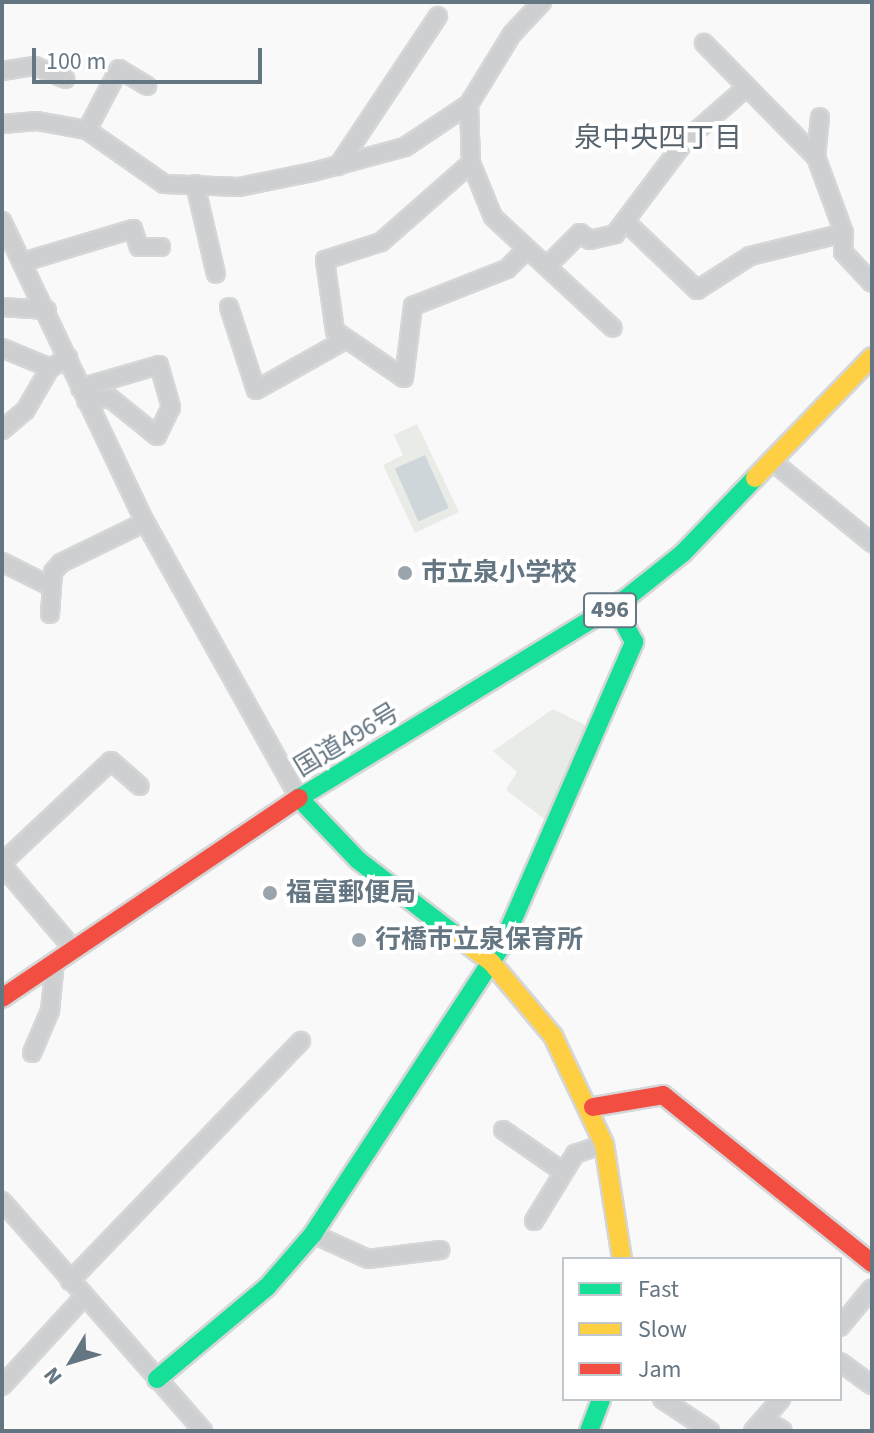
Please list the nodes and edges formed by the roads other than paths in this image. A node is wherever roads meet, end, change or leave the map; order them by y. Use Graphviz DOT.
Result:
graph roads {
  1 [pos="542,2"];
  2 [pos="438,16"];
  3 [pos="704,43"];
  4 [pos="2,71"];
  5 [pos="65,79"];
  6 [pos="147,86"];
  7 [pos="747,87"];
  8 [pos="469,104"];
  9 [pos="820,117"];
  10 [pos="2,124"];
  11 [pos="87,130"];
  12 [pos="816,157"];
  13 [pos="471,163"];
  14 [pos="338,166"];
  15 [pos="195,184"];
  16 [pos="2,221"];
  17 [pos="627,223"];
  18 [pos="844,233"];
  19 [pos="161,247"];
  20 [pos="523,253"];
  21 [pos="23,262"];
  22 [pos="549,264"];
  23 [pos="216,274"];
  24 [pos="872,283"];
  25 [pos="2,307"];
  26 [pos="229,307"];
  27 [pos="47,310"];
  28 [pos="613,328"];
  29 [pos="343,341"];
  30 [pos="2,348"];
  31 [pos="872,357"];
  32 [pos="68,358"];
  33 [pos="50,368"];
  34 [pos="83,394"];
  35 [pos="2,430"];
  36 [pos="773,462"];
  37 [pos="145,522"];
  38 [pos="872,543"];
  39 [pos="2,562"];
  40 [pos="52,587"];
  41 [pos="615,606"];
  42 [pos="50,614"];
  43 [pos="140,786"];
  44 [pos="299,798"];
  45 [pos="2,864"];
  46 [pos="74,950"];
  47 [pos="55,962"];
  48 [pos="491,962"];
  49 [pos="2,998"];
  50 [pos="301,1041"];
  51 [pos="32,1053"];
  52 [pos="593,1107"];
  53 [pos="503,1130"];
  54 [pos="604,1144"];
  55 [pos="562,1171"];
  56 [pos="2,1201"];
  57 [pos="534,1221"];
  58 [pos="313,1234"];
  59 [pos="440,1250"];
  60 [pos="622,1257"];
  61 [pos="872,1263"];
  62 [pos="70,1281"];
  63 [pos="872,1288"];
  64 [pos="82,1299"];
  65 [pos="842,1325"];
  66 [pos="842,1363"];
  67 [pos="157,1379"];
  68 [pos="872,1385"];
  69 [pos="2,1386"];
  70 [pos="600,1401"];
  71 [pos="665,1401"];
  72 [pos="779,1401"];
  73 [pos="758,1425"];
  74 [pos="203,1431"];
  75 [pos="589,1431"];
  76 [pos="710,1431"];
  77 [pos="783,1431"];
  1 -- 8 [label="street"];
  2 -- 14 [label="street"];
  3 -- 7 [label="street"];
  4 -- 5 [label="street"];
  6 -- 11 [label="street"];
  7 -- 12 [label="street"];
  7 -- 17 [label="street"];
  8 -- 13 [label="street"];
  8 -- 14 [label="street"];
  9 -- 12 [label="street"];
  10 -- 11 [label="street"];
  11 -- 15 [label="street"];
  12 -- 18 [label="street"];
  13 -- 20 [label="street"];
  13 -- 29 [label="street"];
  14 -- 15 [label="street"];
  15 -- 23 [label="street"];
  16 -- 21 [label="street"];
  17 -- 18 [label="street"];
  17 -- 22 [label="street"];
  18 -- 24 [label="street"];
  19 -- 21 [label="street"];
  20 -- 22 [label="street"];
  20 -- 29 [label="street"];
  21 -- 27 [label="street"];
  22 -- 28 [label="street"];
  25 -- 27 [label="street"];
  26 -- 29 [label="street"];
  27 -- 32 [label="street"];
  30 -- 33 [label="street"];
  31 -- 36 [label="main road, 国道496号 / 496"];
  32 -- 33 [label="street"];
  32 -- 34 [label="street"];
  33 -- 35 [label="street"];
  34 -- 34 [label="street"];
  34 -- 37 [label="street"];
  36 -- 38 [label="street"];
  36 -- 41 [label="main road, 国道496号 / 496"];
  37 -- 40 [label="street"];
  37 -- 44 [label="street"];
  39 -- 40 [label="street"];
  40 -- 42 [label="street"];
  41 -- 44 [label="main road, 国道496号 / 496"];
  41 -- 48 [label="main road"];
  43 -- 45 [label="street"];
  44 -- 46 [label="main road"];
  44 -- 48 [label="main road, 国道496号"];
  45 -- 46 [label="street"];
  46 -- 47 [label="main road"];
  47 -- 49 [label="main road"];
  47 -- 51 [label="street"];
  48 -- 52 [label="main road, 国道496号"];
  48 -- 58 [label="main road"];
  50 -- 62 [label="street"];
  52 -- 54 [label="main road, 国道496号"];
  52 -- 61 [label="main road"];
  53 -- 55 [label="street"];
  54 -- 55 [label="street"];
  54 -- 60 [label="main road, 国道496号"];
  55 -- 57 [label="street"];
  56 -- 62 [label="street"];
  58 -- 59 [label="street"];
  58 -- 67 [label="main road"];
  62 -- 64 [label="street"];
  63 -- 65 [label="street"];
  64 -- 67 [label="street"];
  64 -- 69 [label="street"];
  66 -- 68 [label="street"];
  67 -- 74 [label="street"];
  70 -- 75 [label="main road"];
  71 -- 76 [label="street"];
  72 -- 73 [label="street"];
  73 -- 77 [label="street"];
}
